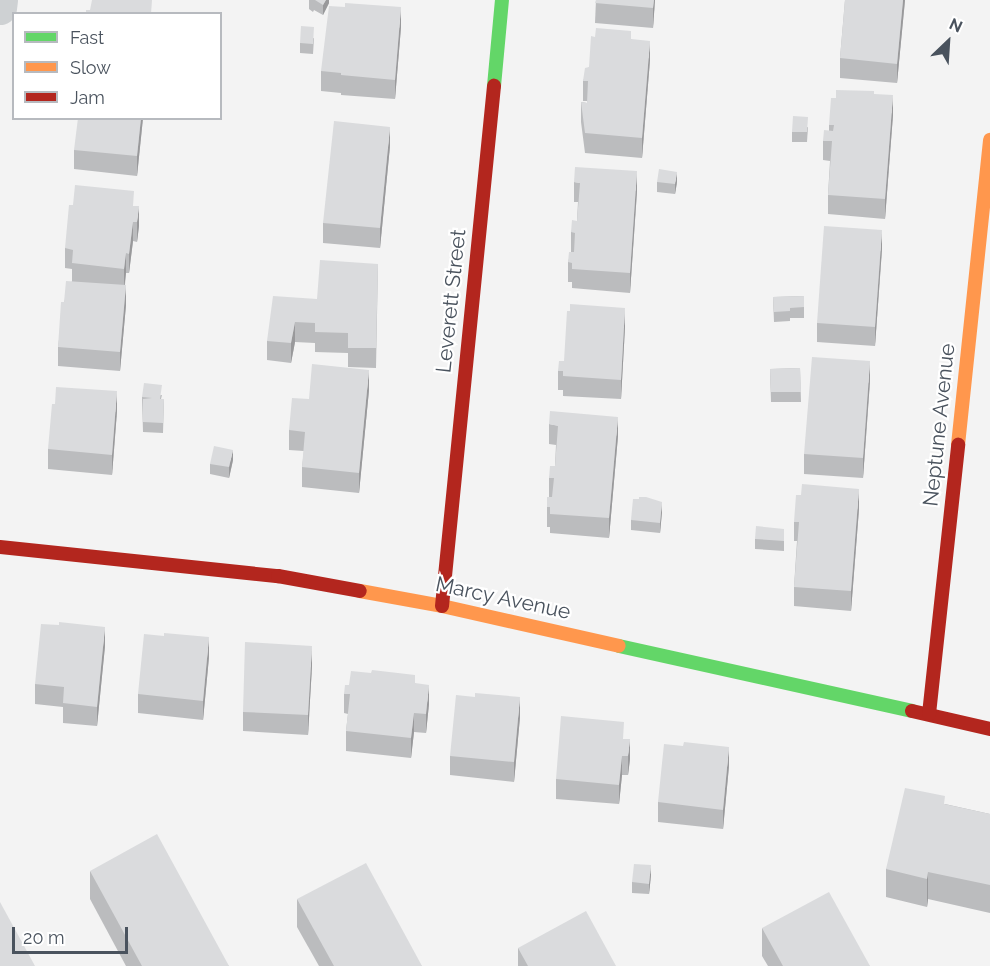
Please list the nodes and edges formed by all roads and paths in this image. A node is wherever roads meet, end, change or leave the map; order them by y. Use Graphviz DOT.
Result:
graph roads {
  1 [pos="1,0"];
  2 [pos="502,0"];
  3 [pos="0,8"];
  4 [pos="990,140"];
  5 [pos="0,547"];
  6 [pos="442,606"];
  7 [pos="929,714"];
  8 [pos="990,729"];
  1 -- 3 [label="street"];
  2 -- 6 [label="street, Leverett Street"];
  4 -- 7 [label="street, Neptune Avenue"];
  5 -- 6 [label="street, Marcy Avenue"];
  6 -- 7 [label="street, Marcy Avenue"];
  7 -- 8 [label="street, Marcy Avenue"];
}
